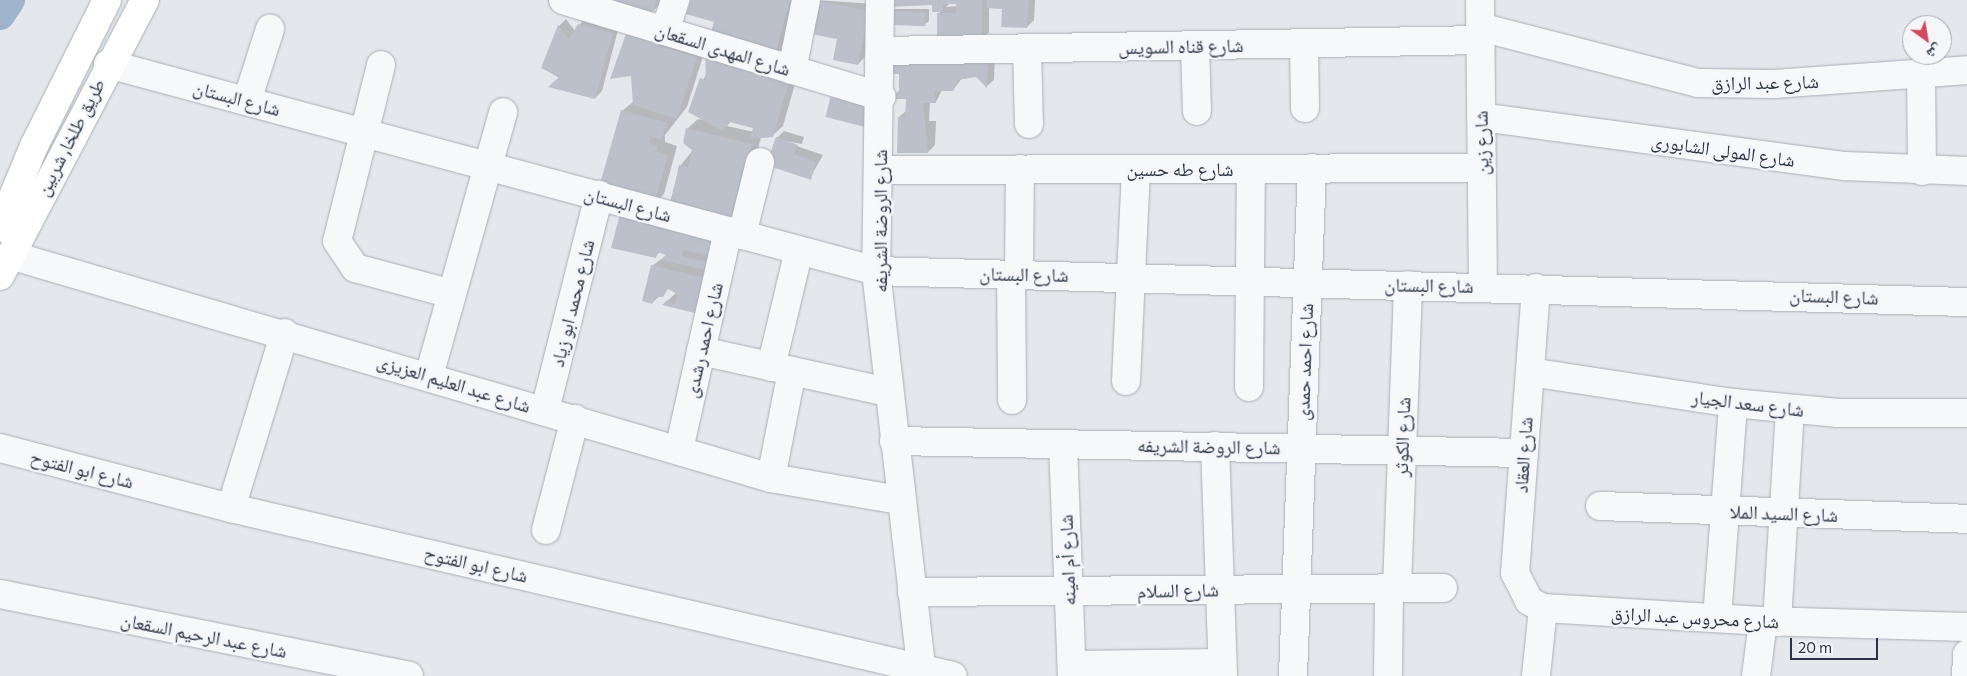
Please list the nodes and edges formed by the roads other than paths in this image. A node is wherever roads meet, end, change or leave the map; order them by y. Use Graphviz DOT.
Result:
graph roads {
  1 [pos="107,0"];
  2 [pos="145,0"];
  3 [pos="564,0"];
  4 [pos="675,0"];
  5 [pos="806,0"];
  6 [pos="880,0"];
  7 [pos="1480,0"];
  8 [pos="270,29"];
  9 [pos="665,31"];
  10 [pos="1480,34"];
  11 [pos="1304,43"];
  12 [pos="1196,45"];
  13 [pos="1027,49"];
  14 [pos="882,51"];
  15 [pos="108,64"];
  16 [pos="381,66"];
  17 [pos="792,70"];
  18 [pos="1967,70"];
  19 [pos="1921,73"];
  20 [pos="882,97"];
  21 [pos="247,101"];
  22 [pos="1305,108"];
  23 [pos="1198,111"];
  24 [pos="503,112"];
  25 [pos="1481,117"];
  26 [pos="1029,124"];
  27 [pos="365,132"];
  28 [pos="760,162"];
  29 [pos="488,166"];
  30 [pos="1312,168"];
  31 [pos="1481,168"];
  32 [pos="1136,169"];
  33 [pos="1251,169"];
  34 [pos="880,170"];
  35 [pos="1020,170"];
  36 [pos="1967,170"];
  37 [pos="1922,171"];
  38 [pos="599,196"];
  39 [pos="0,228"];
  40 [pos="735,233"];
  41 [pos="799,250"];
  42 [pos="5,265"];
  43 [pos="876,271"];
  44 [pos="1015,274"];
  45 [pos="1131,277"];
  46 [pos="1250,280"];
  47 [pos="1308,282"];
  48 [pos="1408,285"];
  49 [pos="1483,286"];
  50 [pos="1536,288"];
  51 [pos="452,294"];
  52 [pos="1967,302"];
  53 [pos="285,333"];
  54 [pos="701,351"];
  55 [pos="782,369"];
  56 [pos="1530,372"];
  57 [pos="429,376"];
  58 [pos="1126,381"];
  59 [pos="1249,388"];
  60 [pos="888,392"];
  61 [pos="1012,400"];
  62 [pos="1733,403"];
  63 [pos="1790,409"];
  64 [pos="545,410"];
  65 [pos="1967,414"];
  66 [pos="575,419"];
  67 [pos="894,440"];
  68 [pos="1063,444"];
  69 [pos="1215,446"];
  70 [pos="0,448"];
  71 [pos="1301,448"];
  72 [pos="678,450"];
  73 [pos="1402,450"];
  74 [pos="1524,453"];
  75 [pos="771,478"];
  76 [pos="900,500"];
  77 [pos="1600,506"];
  78 [pos="231,508"];
  79 [pos="1725,512"];
  80 [pos="1784,513"];
  81 [pos="1967,519"];
  82 [pos="546,530"];
  83 [pos="1393,588"];
  84 [pos="1443,588"];
  85 [pos="1296,589"];
  86 [pos="1220,590"];
  87 [pos="1068,591"];
  88 [pos="912,592"];
  89 [pos="0,594"];
  90 [pos="1544,608"];
  91 [pos="1717,618"];
  92 [pos="1770,622"];
  93 [pos="1967,627"];
  94 [pos="1967,654"];
  95 [pos="1223,669"];
  96 [pos="1072,670"];
  97 [pos="922,672"];
  98 [pos="408,676"];
  99 [pos="953,676"];
  100 [pos="1293,676"];
  101 [pos="1388,676"];
  102 [pos="1536,676"];
  103 [pos="1756,676"];
  104 [pos="1966,676"];
  1 -- 39 [label="main road"];
  2 -- 15 [label="main road, طريق طلخا, شربين"];
  3 -- 9 [label="street, شارع المهدى السقعان"];
  4 -- 9 [label="street"];
  5 -- 17 [label="street"];
  6 -- 14 [label="street, شارع الروضة الشريفه"];
  7 -- 10 [label="street, شارع زين"];
  8 -- 21 [label="street"];
  9 -- 17 [label="street, شارع المهدى السقعان"];
  10 -- 11 [label="street, شارع قناه السويس"];
  10 -- 19 [label="street, شارع عبد الرازق"];
  10 -- 25 [label="street, شارع زين"];
  11 -- 12 [label="street, شارع قناه السويس"];
  11 -- 22 [label="street"];
  12 -- 13 [label="street, شارع قناه السويس"];
  12 -- 23 [label="street"];
  13 -- 14 [label="street, شارع قناه السويس"];
  13 -- 26 [label="street"];
  14 -- 20 [label="street, شارع الروضة الشريفه"];
  15 -- 21 [label="street, شارع البستان"];
  15 -- 42 [label="main road, طريق طلخا, شربين"];
  16 -- 27 [label="street"];
  17 -- 20 [label="street, شارع المهدى السقعان"];
  18 -- 19 [label="street, شارع عبد الرازق"];
  19 -- 37 [label="street"];
  20 -- 34 [label="street, شارع الروضة الشريفه"];
  21 -- 27 [label="street, شارع البستان"];
  24 -- 29 [label="street"];
  25 -- 31 [label="street, شارع زين"];
  25 -- 37 [label="street, شارع المولى الشابورى"];
  27 -- 29 [label="street, شارع البستان"];
  27 -- 51 [label="street"];
  28 -- 40 [label="street, شارع احمد رشدى"];
  29 -- 38 [label="street, شارع البستان"];
  29 -- 51 [label="street"];
  30 -- 31 [label="street, شارع طه حسين"];
  30 -- 33 [label="street, شارع طه حسين"];
  30 -- 47 [label="street, شارع احمد حمدى"];
  31 -- 49 [label="street, شارع زين"];
  32 -- 33 [label="street, شارع طه حسين"];
  32 -- 35 [label="street, شارع طه حسين"];
  32 -- 45 [label="street"];
  33 -- 46 [label="street"];
  34 -- 35 [label="street, شارع طه حسين"];
  34 -- 43 [label="street, شارع الروضة الشريفه"];
  35 -- 44 [label="street"];
  36 -- 37 [label="street, شارع المولى الشابورى"];
  38 -- 40 [label="street, شارع البستان"];
  38 -- 64 [label="street, شارع محمد ابو زياد"];
  40 -- 41 [label="street, شارع البستان"];
  40 -- 54 [label="street, شارع احمد رشدى"];
  41 -- 43 [label="street, شارع البستان"];
  41 -- 55 [label="street"];
  42 -- 53 [label="street, شارع عبد العليم العزيزى"];
  43 -- 44 [label="street, شارع البستان"];
  43 -- 60 [label="street, شارع الروضة الشريفه"];
  44 -- 45 [label="street, شارع البستان"];
  44 -- 61 [label="street"];
  45 -- 46 [label="street, شارع البستان"];
  45 -- 58 [label="street"];
  46 -- 47 [label="street, شارع البستان"];
  46 -- 59 [label="street"];
  47 -- 48 [label="street, شارع البستان"];
  47 -- 71 [label="street, شارع احمد حمدى"];
  48 -- 49 [label="street, شارع البستان"];
  48 -- 73 [label="street, شارع الكوثر"];
  49 -- 50 [label="street, شارع البستان"];
  50 -- 52 [label="street, شارع البستان"];
  50 -- 56 [label="street, شارع العقاد"];
  51 -- 57 [label="street"];
  53 -- 57 [label="street, شارع عبد العليم العزيزى"];
  53 -- 78 [label="street"];
  54 -- 55 [label="street"];
  54 -- 72 [label="street, شارع احمد رشدى"];
  55 -- 60 [label="street"];
  55 -- 75 [label="street"];
  56 -- 62 [label="street, شارع سعد الجيار"];
  56 -- 74 [label="street, شارع العقاد"];
  57 -- 64 [label="street, شارع عبد العليم العزيزى"];
  60 -- 67 [label="street, شارع الروضة الشريفه"];
  62 -- 63 [label="street, شارع سعد الجيار"];
  62 -- 79 [label="street"];
  63 -- 65 [label="street, شارع سعد الجيار"];
  63 -- 80 [label="street"];
  64 -- 66 [label="street, شارع عبد العليم العزيزى"];
  66 -- 72 [label="street, شارع عبد العليم العزيزى"];
  66 -- 82 [label="street"];
  67 -- 68 [label="street, شارع الروضة الشريفه"];
  67 -- 76 [label="street, شارع الروضة الشريفه"];
  68 -- 69 [label="street, شارع الروضة الشريفه"];
  68 -- 87 [label="street, شارع أم امينه"];
  69 -- 71 [label="street, شارع الروضة الشريفه"];
  69 -- 86 [label="street"];
  70 -- 78 [label="street, شارع ابو الفتوح"];
  71 -- 73 [label="street, شارع الروضة الشريفه"];
  71 -- 85 [label="street, شارع احمد حمدى"];
  72 -- 75 [label="street, شارع عبد العليم العزيزى"];
  73 -- 74 [label="street, شارع الروضة الشريفه"];
  73 -- 83 [label="street, شارع الكوثر"];
  74 -- 90 [label="street, شارع العقاد"];
  75 -- 76 [label="street, شارع عبد العليم العزيزى"];
  76 -- 88 [label="street, شارع الروضة الشريفه"];
  77 -- 79 [label="street, شارع السيد الملا"];
  78 -- 97 [label="street, شارع ابو الفتوح"];
  79 -- 80 [label="street, شارع السيد الملا"];
  79 -- 91 [label="street"];
  80 -- 81 [label="street, شارع السيد الملا"];
  80 -- 92 [label="street"];
  83 -- 84 [label="street, شارع السلام"];
  83 -- 85 [label="street, شارع السلام"];
  83 -- 101 [label="street, شارع الكوثر"];
  85 -- 86 [label="street, شارع السلام"];
  85 -- 100 [label="street, شارع احمد حمدى"];
  86 -- 87 [label="street, شارع السلام"];
  86 -- 95 [label="street"];
  87 -- 88 [label="street, شارع السلام"];
  87 -- 96 [label="street, شارع أم امينه"];
  88 -- 97 [label="street, شارع الروضة الشريفه"];
  89 -- 98 [label="street, شارع عبد الرحيم السقعان"];
  90 -- 91 [label="street, شارع محروس عبد الرازق"];
  90 -- 102 [label="street"];
  91 -- 92 [label="street, شارع محروس عبد الرازق"];
  92 -- 93 [label="street, شارع محروس عبد الرازق"];
  92 -- 103 [label="street"];
  94 -- 104 [label="street"];
  95 -- 96 [label="street"];
  97 -- 99 [label="street, شارع ابو الفتوح"];
}
